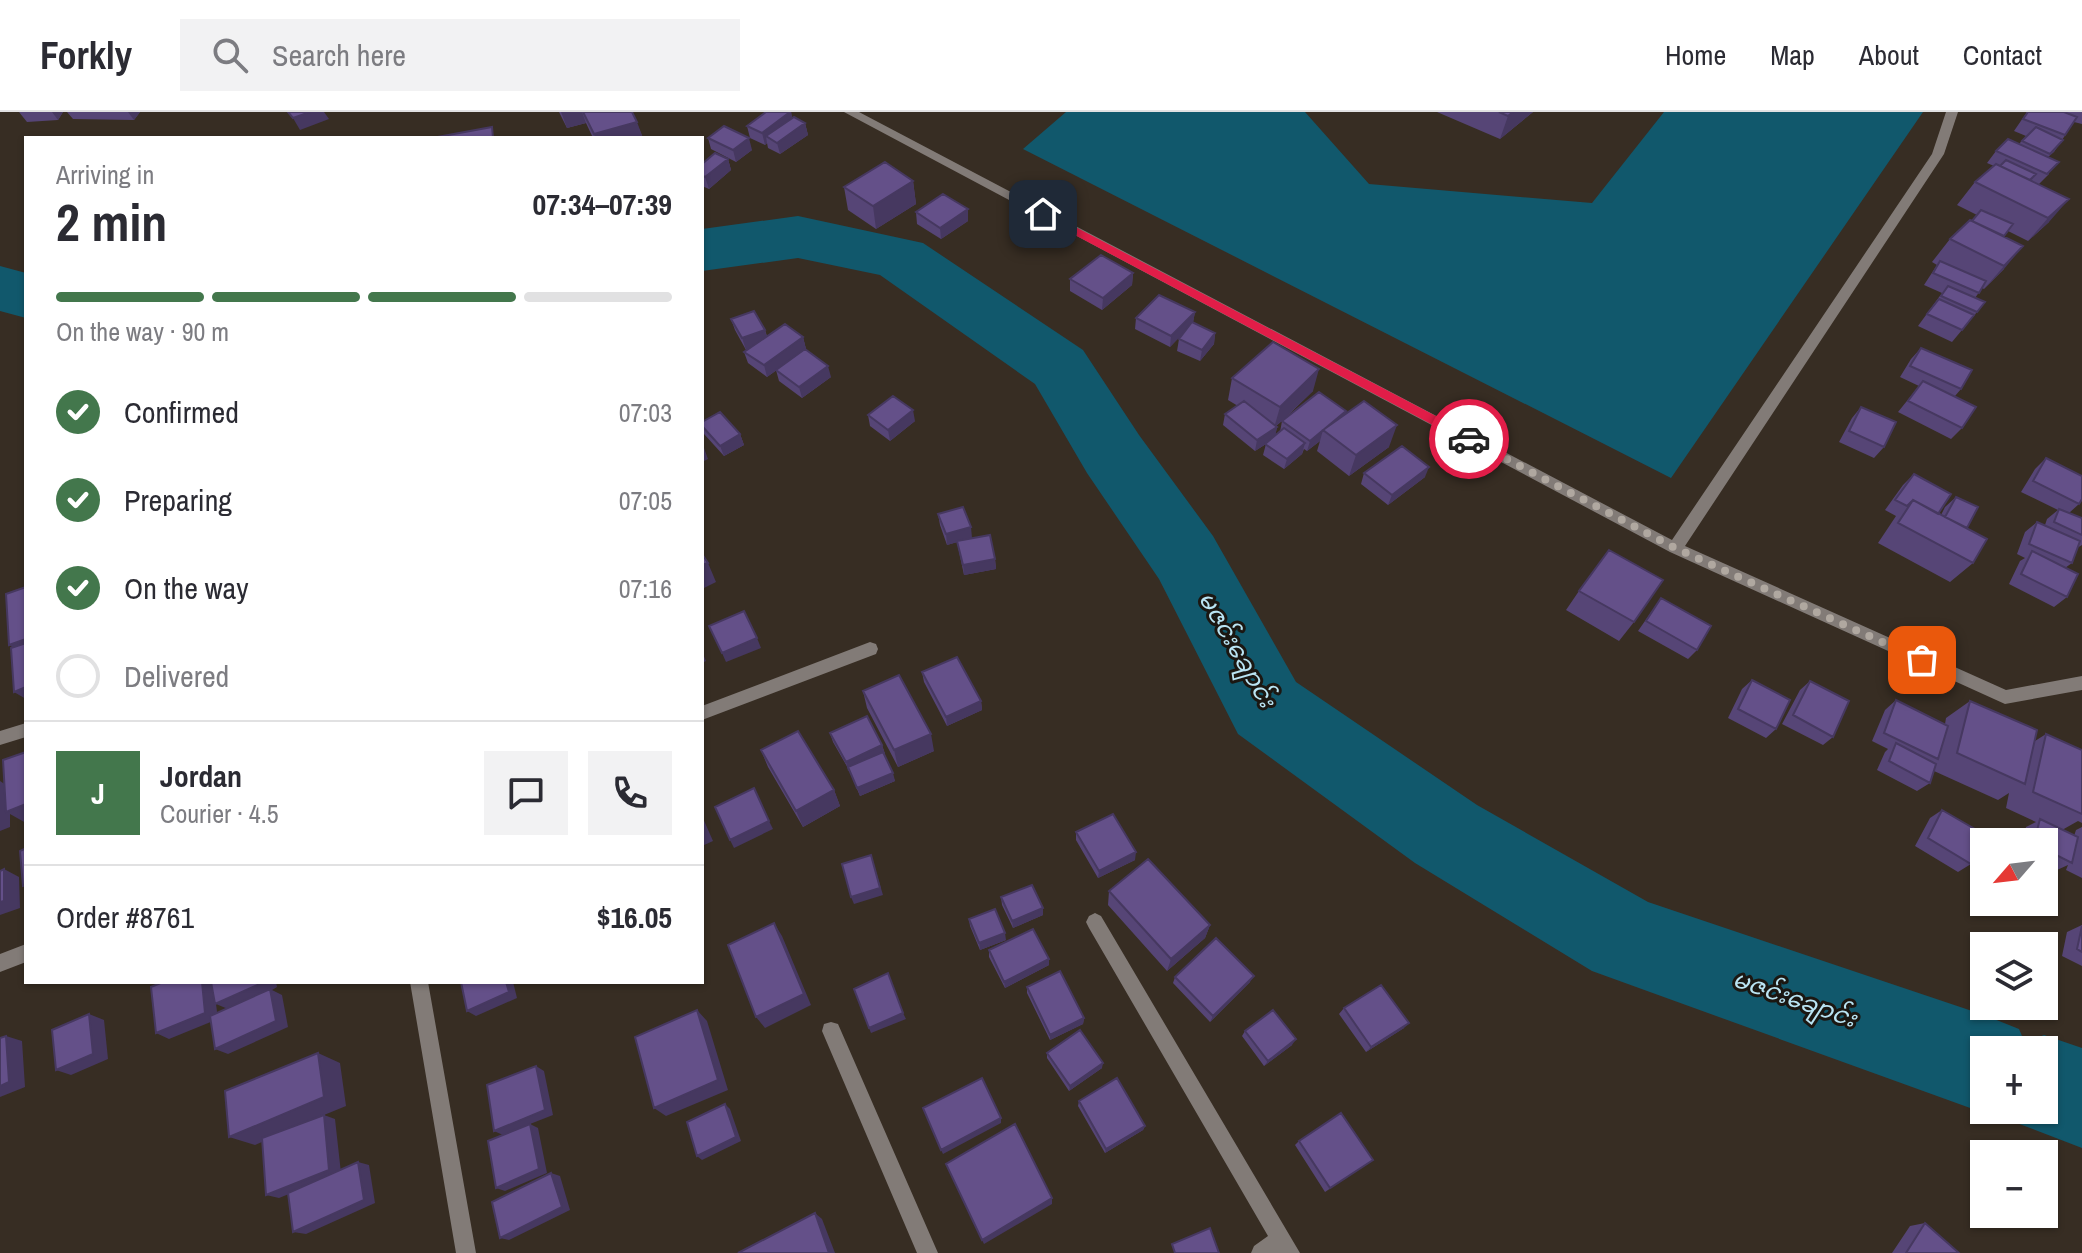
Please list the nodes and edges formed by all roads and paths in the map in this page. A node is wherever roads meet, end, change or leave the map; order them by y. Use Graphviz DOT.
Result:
graph roads {
  1 [pos="850,112"];
  2 [pos="1952,112"];
  3 [pos="1675,548"];
  4 [pos="870,649"];
  5 [pos="2082,683"];
  6 [pos="704,712"];
  7 [pos="24,731"];
  8 [pos="0,738"];
  9 [pos="1095,922"];
  10 [pos="24,954"];
  11 [pos="0,963"];
  12 [pos="419,984"];
  13 [pos="831,1031"];
  14 [pos="1285,1246"];
  15 [pos="466,1253"];
  16 [pos="928,1253"];
  17 [pos="1261,1253"];
  1 -- 3 [label="street"];
  2 -- 3 [label="street"];
  3 -- 5 [label="street"];
  4 -- 6 [label="street"];
  7 -- 8 [label="street"];
  9 -- 14 [label="street"];
  10 -- 11 [label="street"];
  12 -- 15 [label="street"];
  13 -- 16 [label="street"];
  14 -- 17 [label="street"];
}
